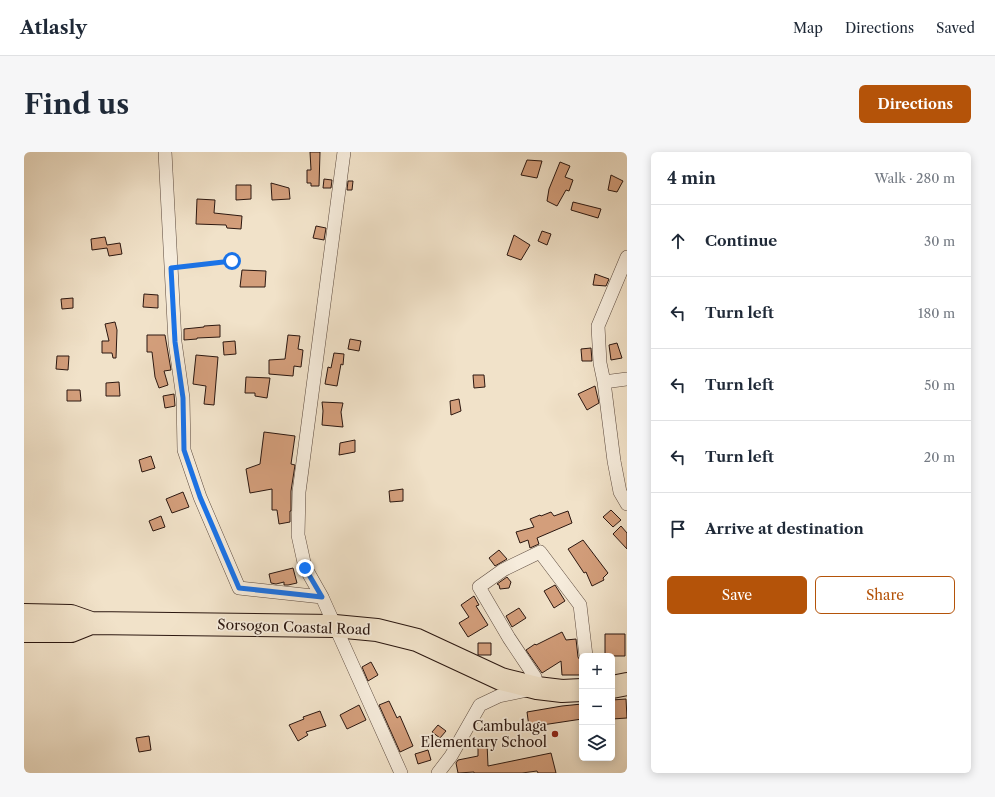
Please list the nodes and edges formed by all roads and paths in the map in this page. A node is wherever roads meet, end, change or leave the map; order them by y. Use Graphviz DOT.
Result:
graph roads {
  1 [pos="165,152"];
  2 [pos="344,152"];
  3 [pos="627,257"];
  4 [pos="232,261"];
  5 [pos="171,268"];
  6 [pos="627,379"];
  7 [pos="604,382"];
  8 [pos="627,504"];
  9 [pos="322,597"];
  10 [pos="24,615"];
  11 [pos="91,623"];
  12 [pos="335,626"];
  13 [pos="24,631"];
  14 [pos="586,653"];
  15 [pos="627,684"];
  16 [pos="615,686"];
  17 [pos="537,688"];
  18 [pos="579,690"];
  19 [pos="402,773"];
  20 [pos="438,773"];
  1 -- 5 [label="street"];
  2 -- 9 [label="street"];
  3 -- 7 [label="street"];
  4 -- 5 [label="path"];
  5 -- 9 [label="street"];
  6 -- 7 [label="street"];
  7 -- 8 [label="street"];
  9 -- 12 [label="street"];
  10 -- 11 [label="highway, Sorsogon Coastal Road"];
  11 -- 12 [label="highway, Sorsogon Coastal Road"];
  11 -- 13 [label="highway, Sorsogon Coastal Road"];
  12 -- 17 [label="highway, Sorsogon Coastal Road"];
  12 -- 19 [label="street"];
  14 -- 17 [label="street"];
  15 -- 16 [label="highway"];
  17 -- 18 [label="highway, Sorsogon Coastal Road"];
  17 -- 20 [label="street"];
}
